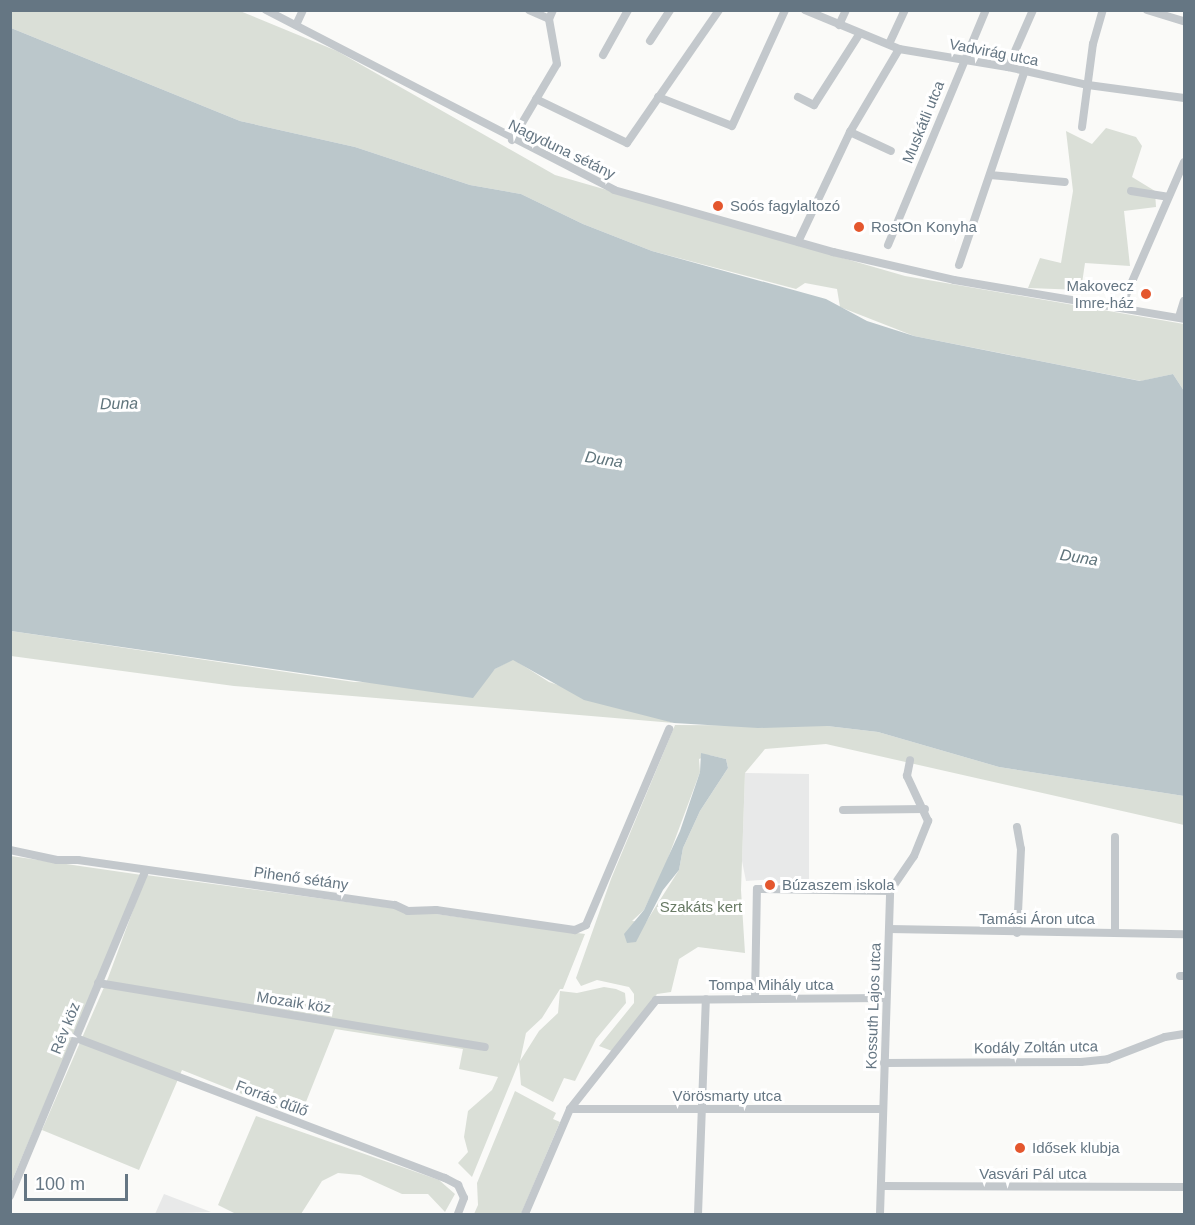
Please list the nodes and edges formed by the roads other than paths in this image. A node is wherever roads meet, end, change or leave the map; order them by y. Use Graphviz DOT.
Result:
graph roads {
  1 [pos="266,10"];
  2 [pos="303,10"];
  3 [pos="529,10"];
  4 [pos="553,10"];
  5 [pos="628,10"];
  6 [pos="670,10"];
  7 [pos="719,10"];
  8 [pos="785,10"];
  9 [pos="805,10"];
  10 [pos="846,10"];
  11 [pos="905,10"];
  12 [pos="986,10"];
  13 [pos="1034,10"];
  14 [pos="1103,10"];
  15 [pos="1147,10"];
  16 [pos="1172,14"];
  17 [pos="549,19"];
  18 [pos="1185,21"];
  19 [pos="839,24"];
  20 [pos="296,25"];
  21 [pos="860,33"];
  22 [pos="650,41"];
  23 [pos="889,44"];
  24 [pos="899,49"];
  25 [pos="603,55"];
  26 [pos="962,59"];
  27 [pos="1008,67"];
  28 [pos="1025,70"];
  29 [pos="1088,85"];
  30 [pos="658,97"];
  31 [pos="798,97"];
  32 [pos="1185,98"];
  33 [pos="536,99"];
  34 [pos="1082,128"];
  35 [pos="850,132"];
  36 [pos="512,140"];
  37 [pos="891,151"];
  38 [pos="1185,162"];
  39 [pos="990,175"];
  40 [pos="1065,182"];
  41 [pos="1131,191"];
  42 [pos="1168,197"];
  43 [pos="798,242"];
  44 [pos="888,245"];
  45 [pos="959,265"];
  46 [pos="1185,301"];
  47 [pos="1121,307"];
  48 [pos="1182,318"];
  49 [pos="669,729"];
  50 [pos="910,760"];
  51 [pos="924,809"];
  52 [pos="843,810"];
  53 [pos="1017,827"];
  54 [pos="1115,837"];
  55 [pos="10,850"];
  56 [pos="146,870"];
  57 [pos="890,891"];
  58 [pos="889,929"];
  59 [pos="1017,933"];
  60 [pos="1115,933"];
  61 [pos="1185,934"];
  62 [pos="98,983"];
  63 [pos="886,998"];
  64 [pos="706,999"];
  65 [pos="755,999"];
  66 [pos="1185,1034"];
  67 [pos="76,1038"];
  68 [pos="485,1047"];
  69 [pos="884,1063"];
  70 [pos="570,1109"];
  71 [pos="703,1109"];
  72 [pos="883,1109"];
  73 [pos="881,1186"];
  74 [pos="1185,1187"];
  75 [pos="10,1196"];
  76 [pos="458,1215"];
  77 [pos="525,1215"];
  78 [pos="698,1215"];
  79 [pos="880,1215"];
  1 -- 20 [label="street, Nagyduna sétány"];
  2 -- 20 [label="street"];
  3 -- 17 [label="street"];
  4 -- 17 [label="street"];
  5 -- 25 [label="street"];
  6 -- 22 [label="street"];
  7 -- 30 [label="street"];
  8 -- 30 [label="street"];
  9 -- 19 [label="street, Vadvirág utca"];
  10 -- 19 [label="street"];
  11 -- 23 [label="street"];
  12 -- 26 [label="street, Muskátli utca"];
  13 -- 27 [label="street"];
  14 -- 29 [label="street"];
  15 -- 16 [label="street"];
  16 -- 18 [label="street"];
  17 -- 33 [label="street"];
  19 -- 21 [label="street, Vadvirág utca"];
  20 -- 36 [label="street, Nagyduna sétány"];
  21 -- 23 [label="street, Vadvirág utca"];
  21 -- 31 [label="street"];
  23 -- 24 [label="street, Vadvirág utca"];
  24 -- 26 [label="street, Vadvirág utca"];
  24 -- 35 [label="street"];
  26 -- 27 [label="street, Vadvirág utca"];
  26 -- 44 [label="street, Muskátli utca"];
  27 -- 28 [label="street, Vadvirág utca"];
  28 -- 29 [label="street, Vadvirág utca"];
  28 -- 39 [label="street"];
  29 -- 32 [label="street, Vadvirág utca"];
  29 -- 34 [label="street"];
  30 -- 33 [label="street"];
  33 -- 36 [label="street"];
  35 -- 37 [label="street"];
  35 -- 43 [label="street"];
  36 -- 43 [label="street, Nagyduna sétány"];
  38 -- 42 [label="street"];
  39 -- 40 [label="street"];
  39 -- 45 [label="street"];
  41 -- 42 [label="street"];
  42 -- 47 [label="street"];
  43 -- 47 [label="street, Nagyduna sétány"];
  46 -- 48 [label="street"];
  47 -- 48 [label="street, Nagyduna sétány"];
  49 -- 56 [label="street, Pihenő sétány"];
  50 -- 51 [label="street"];
  51 -- 52 [label="street"];
  51 -- 57 [label="street"];
  53 -- 59 [label="street"];
  54 -- 60 [label="street"];
  55 -- 56 [label="street, Pihenő sétány"];
  56 -- 62 [label="street, Rév köz"];
  57 -- 58 [label="street, Kossuth Lajos utca"];
  57 -- 65 [label="street"];
  58 -- 59 [label="street, Tamási Áron utca"];
  58 -- 63 [label="street, Kossuth Lajos utca"];
  59 -- 60 [label="street, Tamási Áron utca"];
  60 -- 61 [label="street, Tamási Áron utca"];
  62 -- 67 [label="street, Rév köz"];
  62 -- 68 [label="street, Mozaik köz"];
  63 -- 65 [label="street, Tompa Mihály utca"];
  63 -- 69 [label="street, Kossuth Lajos utca"];
  64 -- 65 [label="street, Tompa Mihály utca"];
  64 -- 70 [label="street, Tompa Mihály utca"];
  64 -- 71 [label="street"];
  66 -- 69 [label="street, Kodály Zoltán utca"];
  67 -- 75 [label="street, Rév köz"];
  67 -- 76 [label="street, Forrás dűlő"];
  69 -- 72 [label="street, Kossuth Lajos utca"];
  70 -- 71 [label="street, Vörösmarty utca"];
  70 -- 77 [label="street"];
  71 -- 72 [label="street, Vörösmarty utca"];
  71 -- 78 [label="street"];
  72 -- 73 [label="street, Kossuth Lajos utca"];
  73 -- 74 [label="street, Vasvári Pál utca"];
  73 -- 79 [label="street, Kossuth Lajos utca"];
}
